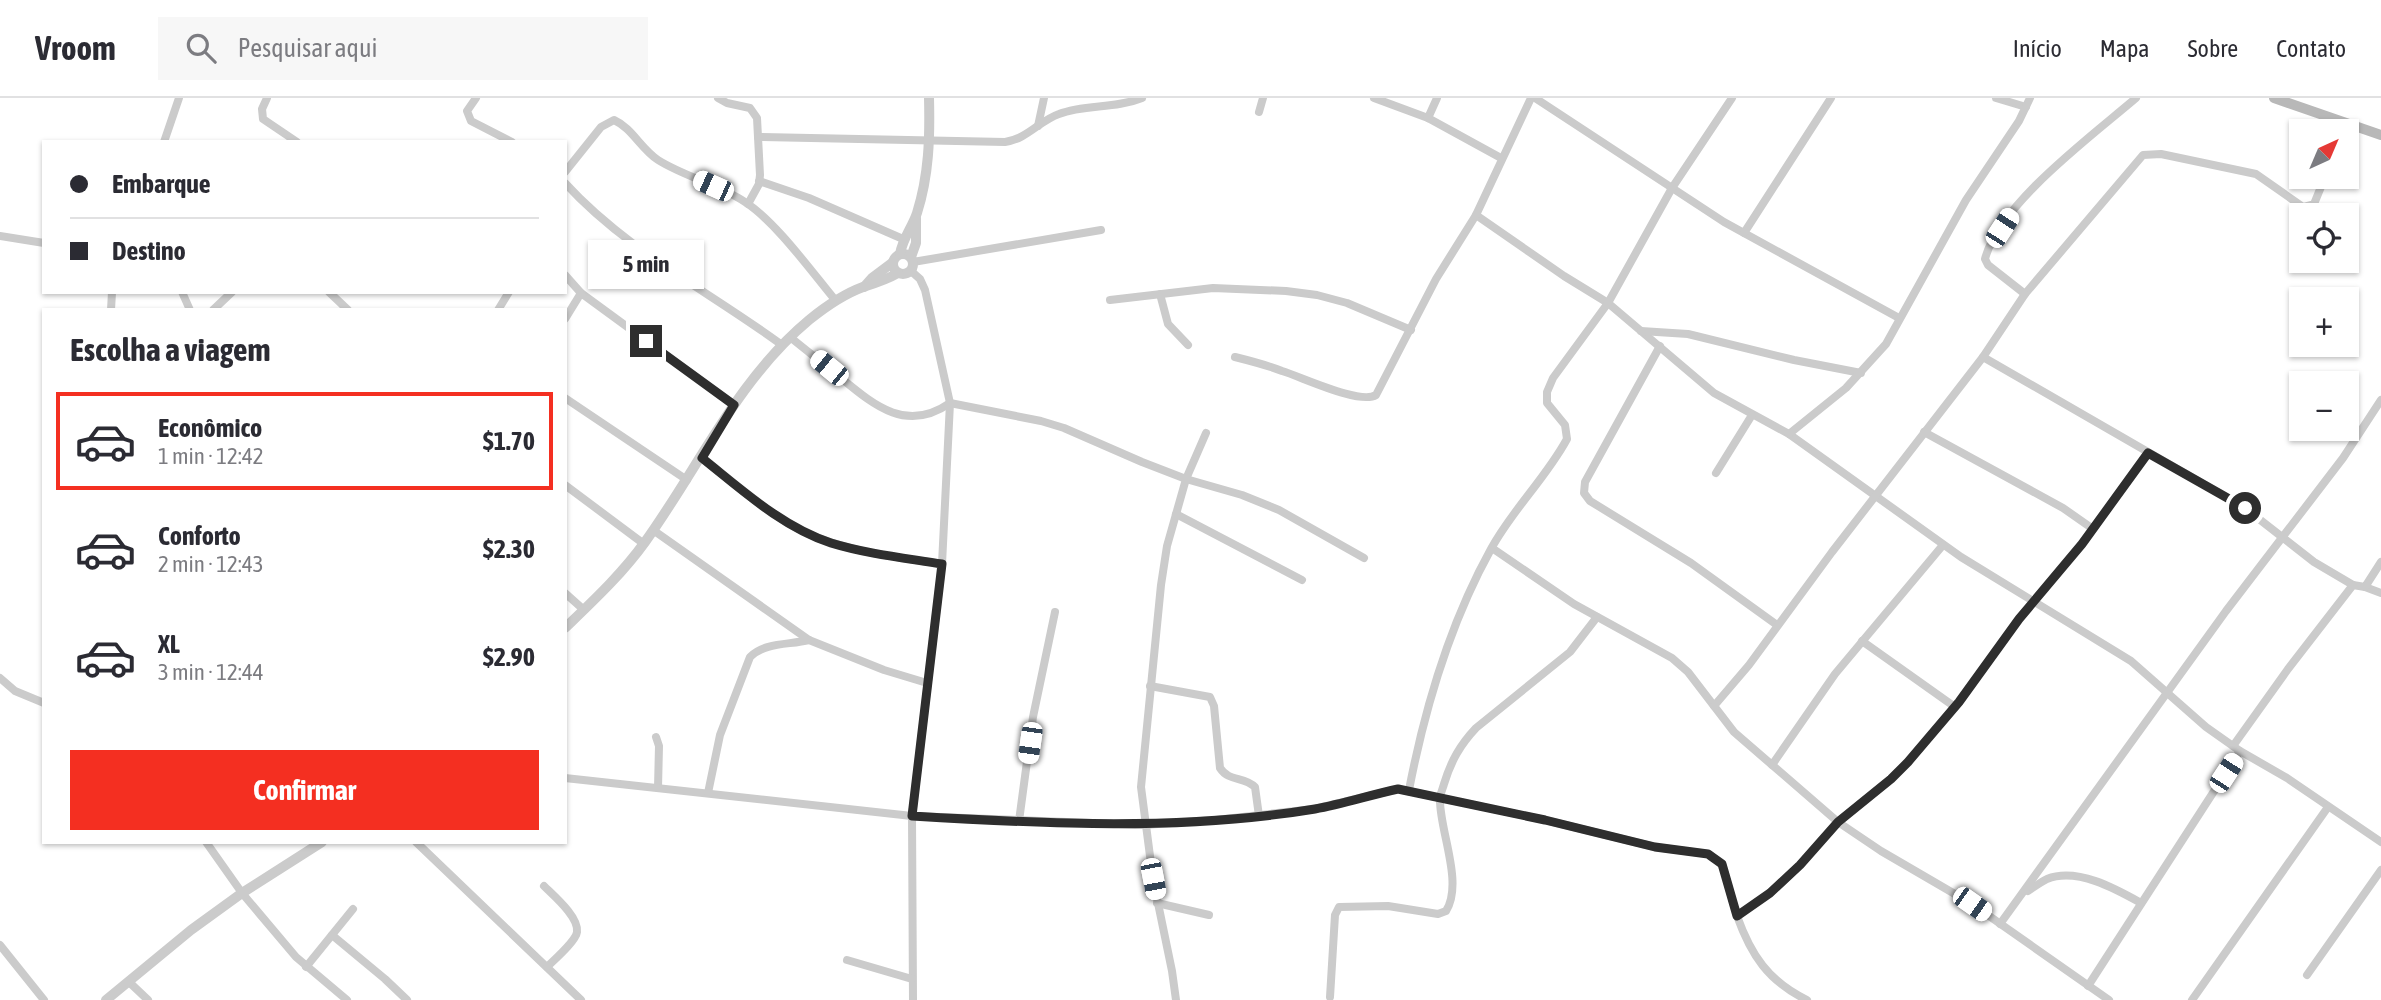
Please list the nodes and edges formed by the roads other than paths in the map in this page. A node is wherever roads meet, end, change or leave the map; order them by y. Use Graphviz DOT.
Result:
graph roads {
  1 [pos="179,98"];
  2 [pos="267,98"];
  3 [pos="476,98"];
  4 [pos="718,98"];
  5 [pos="929,98"];
  6 [pos="1044,98"];
  7 [pos="1142,98"];
  8 [pos="1263,98"];
  9 [pos="1374,98"];
  10 [pos="1437,98"];
  11 [pos="1533,98"];
  12 [pos="1732,98"];
  13 [pos="1831,98"];
  14 [pos="1996,98"];
  15 [pos="2136,98"];
  16 [pos="2274,98"];
  17 [pos="2028,102"];
  18 [pos="1259,112"];
  19 [pos="1428,118"];
  20 [pos="2324,119"];
  21 [pos="1038,126"];
  22 [pos="2359,130"];
  23 [pos="2381,135"];
  24 [pos="758,138"];
  25 [pos="165,140"];
  26 [pos="294,140"];
  27 [pos="508,140"];
  28 [pos="930,140"];
  29 [pos="1501,158"];
  30 [pos="567,170"];
  31 [pos="759,181"];
  32 [pos="567,185"];
  33 [pos="1672,188"];
  34 [pos="2320,189"];
  35 [pos="748,204"];
  36 [pos="1476,215"];
  37 [pos="916,218"];
  38 [pos="1101,230"];
  39 [pos="1744,233"];
  40 [pos="0,236"];
  41 [pos="903,239"];
  42 [pos="42,243"];
  43 [pos="900,254"];
  44 [pos="892,262"];
  45 [pos="912,263"];
  46 [pos="898,273"];
  47 [pos="567,277"];
  48 [pos="864,287"];
  49 [pos="581,293"];
  50 [pos="230,294"];
  51 [pos="331,294"];
  52 [pos="1160,294"];
  53 [pos="2025,294"];
  54 [pos="1110,300"];
  55 [pos="836,301"];
  56 [pos="1608,303"];
  57 [pos="215,308"];
  58 [pos="346,308"];
  59 [pos="567,316"];
  60 [pos="1899,318"];
  61 [pos="1411,330"];
  62 [pos="1641,331"];
  63 [pos="786,341"];
  64 [pos="1188,345"];
  65 [pos="1660,346"];
  66 [pos="1235,357"];
  67 [pos="1983,357"];
  68 [pos="1861,373"];
  69 [pos="567,399"];
  70 [pos="950,403"];
  71 [pos="734,405"];
  72 [pos="2380,406"];
  73 [pos="1752,415"];
  74 [pos="1924,432"];
  75 [pos="1206,433"];
  76 [pos="1789,434"];
  77 [pos="2148,453"];
  78 [pos="702,458"];
  79 [pos="1716,473"];
  80 [pos="1186,479"];
  81 [pos="687,480"];
  82 [pos="567,486"];
  83 [pos="1877,495"];
  84 [pos="1176,514"];
  85 [pos="2093,529"];
  86 [pos="653,530"];
  87 [pos="2282,536"];
  88 [pos="644,544"];
  89 [pos="1943,545"];
  90 [pos="1492,548"];
  91 [pos="1364,558"];
  92 [pos="2381,562"];
  93 [pos="942,564"];
  94 [pos="1302,580"];
  95 [pos="2353,585"];
  96 [pos="2365,587"];
  97 [pos="2381,593"];
  98 [pos="567,595"];
  99 [pos="2032,603"];
  100 [pos="584,610"];
  101 [pos="1055,612"];
  102 [pos="1597,617"];
  103 [pos="1777,625"];
  104 [pos="567,626"];
  105 [pos="809,640"];
  106 [pos="1862,641"];
  107 [pos="0,678"];
  108 [pos="927,683"];
  109 [pos="1150,686"];
  110 [pos="2167,694"];
  111 [pos="42,702"];
  112 [pos="1714,706"];
  113 [pos="1955,707"];
  114 [pos="656,737"];
  115 [pos="2237,749"];
  116 [pos="1772,765"];
  117 [pos="567,778"];
  118 [pos="658,788"];
  119 [pos="1409,790"];
  120 [pos="708,793"];
  121 [pos="1440,799"];
  122 [pos="2328,807"];
  123 [pos="912,816"];
  124 [pos="1258,816"];
  125 [pos="1018,821"];
  126 [pos="1838,822"];
  127 [pos="1144,825"];
  128 [pos="2381,842"];
  129 [pos="207,844"];
  130 [pos="319,844"];
  131 [pos="418,844"];
  132 [pos="2381,870"];
  133 [pos="544,886"];
  134 [pos="242,893"];
  135 [pos="2023,894"];
  136 [pos="1157,903"];
  137 [pos="2141,904"];
  138 [pos="353,909"];
  139 [pos="1209,915"];
  140 [pos="1737,916"];
  141 [pos="2000,924"];
  142 [pos="332,935"];
  143 [pos="0,945"];
  144 [pos="847,960"];
  145 [pos="306,967"];
  146 [pos="547,967"];
  147 [pos="2307,975"];
  148 [pos="912,979"];
  149 [pos="129,982"];
  150 [pos="2088,986"];
  151 [pos="1330,997"];
  152 [pos="2103,998"];
  153 [pos="44,1000"];
  154 [pos="106,1000"];
  155 [pos="148,1000"];
  156 [pos="347,1000"];
  157 [pos="407,1000"];
  158 [pos="581,1000"];
  159 [pos="913,1000"];
  160 [pos="1176,1000"];
  161 [pos="1807,1000"];
  162 [pos="2192,1000"];
  1 -- 25 [label="street"];
  2 -- 26 [label="street"];
  3 -- 27 [label="street"];
  4 -- 24 [label="street"];
  5 -- 28 [label="street"];
  6 -- 21 [label="street"];
  7 -- 21 [label="street"];
  8 -- 18 [label="street"];
  9 -- 19 [label="street"];
  10 -- 19 [label="street"];
  11 -- 29 [label="street"];
  11 -- 33 [label="street"];
  12 -- 33 [label="street"];
  13 -- 39 [label="street"];
  14 -- 17 [label="street"];
  15 -- 53 [label="street"];
  16 -- 20 [label="main road"];
  17 -- 60 [label="street"];
  19 -- 29 [label="street"];
  21 -- 28 [label="street"];
  22 -- 23 [label="main road"];
  24 -- 28 [label="street"];
  24 -- 31 [label="street"];
  28 -- 37 [label="street"];
  29 -- 36 [label="street"];
  30 -- 35 [label="street"];
  31 -- 35 [label="street"];
  31 -- 41 [label="street"];
  32 -- 63 [label="street"];
  33 -- 39 [label="street"];
  33 -- 56 [label="street"];
  34 -- 53 [label="street"];
  35 -- 55 [label="street"];
  36 -- 56 [label="street"];
  36 -- 61 [label="street"];
  37 -- 41 [label="street"];
  37 -- 45 [label="street"];
  38 -- 45 [label="street"];
  39 -- 60 [label="street"];
  40 -- 42 [label="street"];
  41 -- 43 [label="street"];
  43 -- 44 [label="street"];
  43 -- 45 [label="street"];
  44 -- 46 [label="street"];
  44 -- 48 [label="street"];
  45 -- 46 [label="street"];
  45 -- 70 [label="street"];
  46 -- 48 [label="street"];
  47 -- 49 [label="street"];
  48 -- 55 [label="street"];
  49 -- 59 [label="street"];
  49 -- 71 [label="street"];
  50 -- 57 [label="street"];
  51 -- 58 [label="street"];
  52 -- 54 [label="street"];
  52 -- 61 [label="street"];
  52 -- 64 [label="street"];
  53 -- 67 [label="street"];
  55 -- 63 [label="street"];
  56 -- 62 [label="street"];
  56 -- 90 [label="street"];
  60 -- 68 [label="street"];
  61 -- 66 [label="street"];
  62 -- 65 [label="street"];
  62 -- 68 [label="street"];
  63 -- 70 [label="street"];
  63 -- 71 [label="street"];
  65 -- 73 [label="street"];
  65 -- 103 [label="street"];
  67 -- 74 [label="street"];
  67 -- 77 [label="street"];
  68 -- 76 [label="street"];
  69 -- 81 [label="street"];
  70 -- 80 [label="street"];
  70 -- 93 [label="street"];
  71 -- 78 [label="street"];
  72 -- 87 [label="street"];
  73 -- 76 [label="street"];
  73 -- 79 [label="street"];
  74 -- 83 [label="street"];
  74 -- 85 [label="street"];
  75 -- 80 [label="street"];
  76 -- 83 [label="street"];
  77 -- 85 [label="street"];
  77 -- 87 [label="street"];
  78 -- 81 [label="street"];
  78 -- 93 [label="street"];
  80 -- 84 [label="street"];
  80 -- 91 [label="street"];
  81 -- 86 [label="street"];
  82 -- 88 [label="street"];
  83 -- 89 [label="street"];
  83 -- 103 [label="street"];
  84 -- 94 [label="street"];
  84 -- 109 [label="street"];
  85 -- 99 [label="street"];
  86 -- 88 [label="street"];
  86 -- 105 [label="street"];
  87 -- 95 [label="street"];
  87 -- 110 [label="street"];
  88 -- 100 [label="street"];
  89 -- 99 [label="street"];
  89 -- 106 [label="street"];
  90 -- 102 [label="street"];
  90 -- 119 [label="street"];
  92 -- 96 [label="street"];
  93 -- 108 [label="street"];
  95 -- 96 [label="street"];
  95 -- 115 [label="street"];
  96 -- 97 [label="street"];
  98 -- 100 [label="street"];
  99 -- 110 [label="street"];
  99 -- 113 [label="street"];
  100 -- 104 [label="street"];
  101 -- 125 [label="street"];
  102 -- 112 [label="street"];
  102 -- 121 [label="street"];
  103 -- 112 [label="street"];
  105 -- 108 [label="street"];
  105 -- 120 [label="street"];
  106 -- 113 [label="street"];
  106 -- 116 [label="street"];
  107 -- 111 [label="street"];
  108 -- 123 [label="street"];
  109 -- 124 [label="street"];
  109 -- 127 [label="street"];
  110 -- 115 [label="street"];
  110 -- 135 [label="street"];
  112 -- 116 [label="street"];
  113 -- 126 [label="street"];
  114 -- 118 [label="street"];
  115 -- 122 [label="street"];
  115 -- 137 [label="street"];
  116 -- 126 [label="street"];
  117 -- 118 [label="street"];
  118 -- 120 [label="street"];
  119 -- 121 [label="street"];
  119 -- 124 [label="street"];
  120 -- 123 [label="street"];
  121 -- 140 [label="street"];
  121 -- 151 [label="street"];
  122 -- 128 [label="street"];
  122 -- 162 [label="street"];
  123 -- 125 [label="street"];
  123 -- 148 [label="street"];
  124 -- 127 [label="street"];
  125 -- 127 [label="street"];
  126 -- 140 [label="street"];
  126 -- 141 [label="street"];
  127 -- 136 [label="street"];
  129 -- 134 [label="street"];
  130 -- 134 [label="street"];
  131 -- 146 [label="street"];
  132 -- 147 [label="street"];
  133 -- 146 [label="street"];
  134 -- 145 [label="street"];
  134 -- 149 [label="street"];
  135 -- 137 [label="street"];
  135 -- 141 [label="street"];
  136 -- 139 [label="street"];
  136 -- 160 [label="street"];
  137 -- 150 [label="street"];
  138 -- 142 [label="street"];
  140 -- 161 [label="street"];
  141 -- 150 [label="street"];
  142 -- 145 [label="street"];
  142 -- 157 [label="street"];
  143 -- 153 [label="street"];
  144 -- 148 [label="street"];
  145 -- 156 [label="street"];
  146 -- 158 [label="street"];
  148 -- 159 [label="street"];
  149 -- 154 [label="street"];
  149 -- 155 [label="street"];
  150 -- 152 [label="street"];
}
